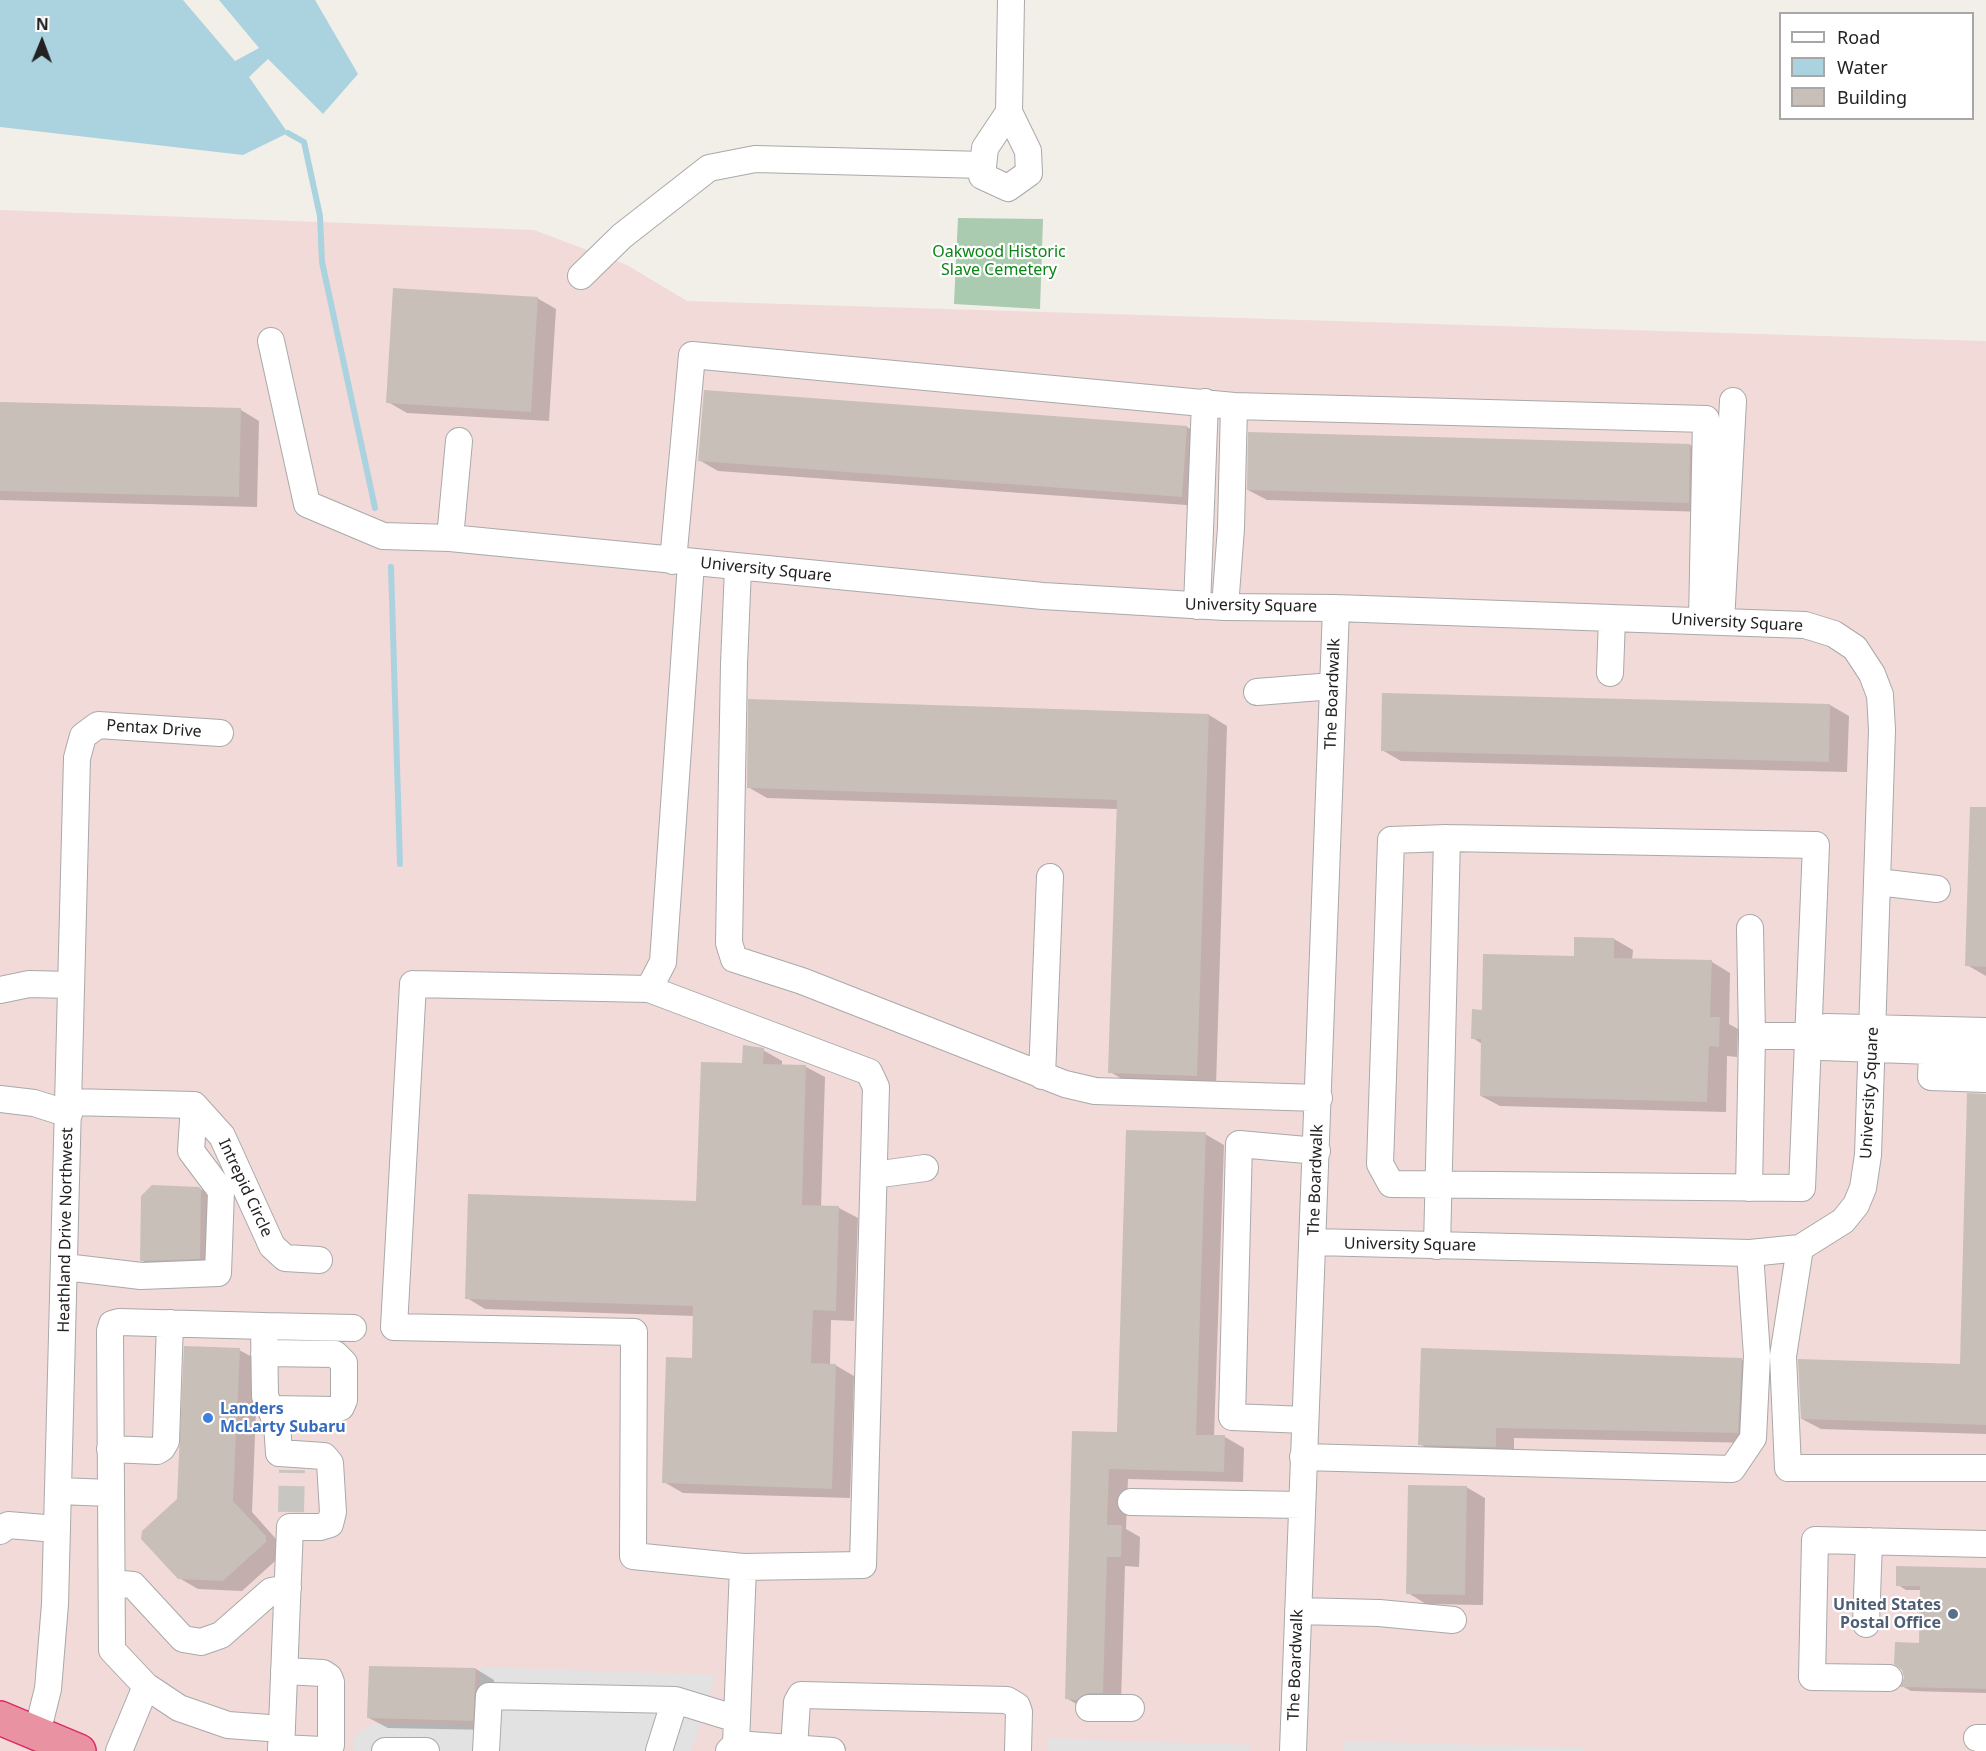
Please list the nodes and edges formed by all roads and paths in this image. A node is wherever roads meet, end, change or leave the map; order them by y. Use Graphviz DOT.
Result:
graph roads {
  1 [pos="1011,0"];
  2 [pos="1009,112"];
  3 [pos="983,165"];
  4 [pos="581,276"];
  5 [pos="271,341"];
  6 [pos="1733,401"];
  7 [pos="1205,402"];
  8 [pos="1234,406"];
  9 [pos="459,441"];
  10 [pos="450,538"];
  11 [pos="682,562"];
  12 [pos="738,568"];
  13 [pos="1197,606"];
  14 [pos="1225,607"];
  15 [pos="1336,608"];
  16 [pos="1612,618"];
  17 [pos="1711,621"];
  18 [pos="1610,673"];
  19 [pos="1333,686"];
  20 [pos="1257,692"];
  21 [pos="90,731"];
  22 [pos="220,733"];
  23 [pos="1447,838"];
  24 [pos="1050,877"];
  25 [pos="1878,882"];
  26 [pos="1937,889"];
  27 [pos="1750,928"];
  28 [pos="71,985"];
  29 [pos="649,989"];
  30 [pos="0,990"];
  31 [pos="1986,1031"];
  32 [pos="1752,1036"];
  33 [pos="1810,1036"];
  34 [pos="1873,1039"];
  35 [pos="1932,1052"];
  36 [pos="1986,1053"];
  37 [pos="1042,1076"];
  38 [pos="1986,1079"];
  39 [pos="1319,1098"];
  40 [pos="0,1099"];
  41 [pos="194,1105"];
  42 [pos="69,1108"];
  43 [pos="1317,1151"];
  44 [pos="925,1168"];
  45 [pos="874,1175"];
  46 [pos="1440,1186"];
  47 [pos="1749,1188"];
  48 [pos="1314,1242"];
  49 [pos="1437,1246"];
  50 [pos="1800,1248"];
  51 [pos="1750,1253"];
  52 [pos="319,1260"];
  53 [pos="65,1267"];
  54 [pos="170,1323"];
  55 [pos="264,1326"];
  56 [pos="353,1328"];
  57 [pos="264,1353"];
  58 [pos="271,1409"];
  59 [pos="1305,1420"];
  60 [pos="110,1449"];
  61 [pos="1303,1457"];
  62 [pos="1986,1468"];
  63 [pos="58,1491"];
  64 [pos="111,1493"];
  65 [pos="1131,1502"];
  66 [pos="1302,1505"];
  67 [pos="57,1529"];
  68 [pos="0,1531"];
  69 [pos="1869,1541"];
  70 [pos="1986,1544"];
  71 [pos="743,1567"];
  72 [pos="112,1582"];
  73 [pos="288,1588"];
  74 [pos="1298,1611"];
  75 [pos="1453,1620"];
  76 [pos="1866,1624"];
  77 [pos="284,1671"];
  78 [pos="1889,1678"];
  79 [pos="146,1686"];
  80 [pos="675,1700"];
  81 [pos="1089,1708"];
  82 [pos="1131,1708"];
  83 [pos="0,1718"];
  84 [pos="37,1733"];
  85 [pos="735,1741"];
  86 [pos="281,1743"];
  87 [pos="794,1748"];
  88 [pos="79,1751"];
  89 [pos="119,1751"];
  90 [pos="385,1751"];
  91 [pos="426,1751"];
  92 [pos="486,1751"];
  93 [pos="659,1751"];
  94 [pos="829,1751"];
  95 [pos="1018,1751"];
  96 [pos="1293,1751"];
  1 -- 2 [label="street"];
  2 -- 3 [label="street"];
  2 -- 3 [label="street"];
  3 -- 4 [label="street"];
  5 -- 10 [label="street, University Square"];
  6 -- 17 [label="street"];
  7 -- 8 [label="street"];
  7 -- 11 [label="street"];
  7 -- 13 [label="street"];
  8 -- 14 [label="street"];
  8 -- 17 [label="street"];
  9 -- 10 [label="street"];
  10 -- 11 [label="street, University Square"];
  11 -- 12 [label="street, University Square"];
  11 -- 29 [label="street"];
  12 -- 13 [label="street, University Square"];
  12 -- 37 [label="street"];
  13 -- 14 [label="street, University Square"];
  14 -- 15 [label="street, University Square"];
  15 -- 16 [label="street, University Square"];
  15 -- 19 [label="street, The Boardwalk"];
  16 -- 17 [label="street, University Square"];
  16 -- 18 [label="street"];
  17 -- 25 [label="street, University Square"];
  19 -- 20 [label="street"];
  19 -- 39 [label="street, The Boardwalk"];
  21 -- 22 [label="street, Pentax Drive"];
  21 -- 28 [label="street, Heathland Drive Northwest"];
  23 -- 33 [label="street"];
  23 -- 46 [label="street"];
  23 -- 46 [label="street"];
  24 -- 37 [label="street"];
  25 -- 26 [label="street"];
  25 -- 34 [label="street, University Square"];
  27 -- 32 [label="street"];
  28 -- 30 [label="street"];
  28 -- 42 [label="street, Heathland Drive Northwest"];
  29 -- 45 [label="street"];
  29 -- 71 [label="street"];
  31 -- 34 [label="street"];
  32 -- 33 [label="street"];
  32 -- 47 [label="street"];
  33 -- 34 [label="street"];
  33 -- 47 [label="street"];
  34 -- 35 [label="street"];
  34 -- 50 [label="street, University Square"];
  35 -- 36 [label="street"];
  35 -- 38 [label="street"];
  37 -- 39 [label="street"];
  39 -- 43 [label="street, The Boardwalk"];
  40 -- 42 [label="street"];
  41 -- 42 [label="street"];
  41 -- 52 [label="street, Intrepid Circle"];
  41 -- 53 [label="street"];
  42 -- 53 [label="street, Heathland Drive Northwest"];
  43 -- 48 [label="street, The Boardwalk"];
  43 -- 59 [label="street"];
  44 -- 45 [label="street"];
  45 -- 71 [label="street"];
  46 -- 47 [label="street"];
  46 -- 49 [label="street"];
  48 -- 49 [label="street, University Square"];
  48 -- 59 [label="street, The Boardwalk"];
  49 -- 51 [label="street, University Square"];
  50 -- 51 [label="street, University Square"];
  50 -- 62 [label="street"];
  51 -- 61 [label="street"];
  53 -- 63 [label="street, Heathland Drive Northwest"];
  54 -- 55 [label="street"];
  54 -- 60 [label="street"];
  54 -- 60 [label="street"];
  55 -- 56 [label="street"];
  55 -- 57 [label="street"];
  57 -- 58 [label="street"];
  57 -- 58 [label="street"];
  58 -- 73 [label="street"];
  59 -- 61 [label="street, The Boardwalk"];
  60 -- 64 [label="street"];
  61 -- 66 [label="street, The Boardwalk"];
  63 -- 64 [label="street"];
  63 -- 67 [label="street, Heathland Drive Northwest"];
  64 -- 72 [label="street"];
  65 -- 66 [label="street"];
  66 -- 74 [label="street, The Boardwalk"];
  67 -- 68 [label="street"];
  67 -- 84 [label="street, Heathland Drive Northwest"];
  69 -- 70 [label="street"];
  69 -- 76 [label="street"];
  69 -- 78 [label="street"];
  71 -- 85 [label="street"];
  72 -- 73 [label="street"];
  72 -- 79 [label="street"];
  73 -- 77 [label="street"];
  74 -- 75 [label="street"];
  74 -- 96 [label="street, The Boardwalk"];
  77 -- 86 [label="street"];
  77 -- 86 [label="street"];
  79 -- 86 [label="street"];
  79 -- 89 [label="street"];
  80 -- 85 [label="street"];
  80 -- 92 [label="street"];
  80 -- 93 [label="street"];
  81 -- 82 [label="street"];
  83 -- 84 [label="highway"];
  84 -- 88 [label="highway"];
  85 -- 87 [label="street"];
  87 -- 94 [label="street"];
  87 -- 95 [label="street"];
  90 -- 91 [label="street"];
}
